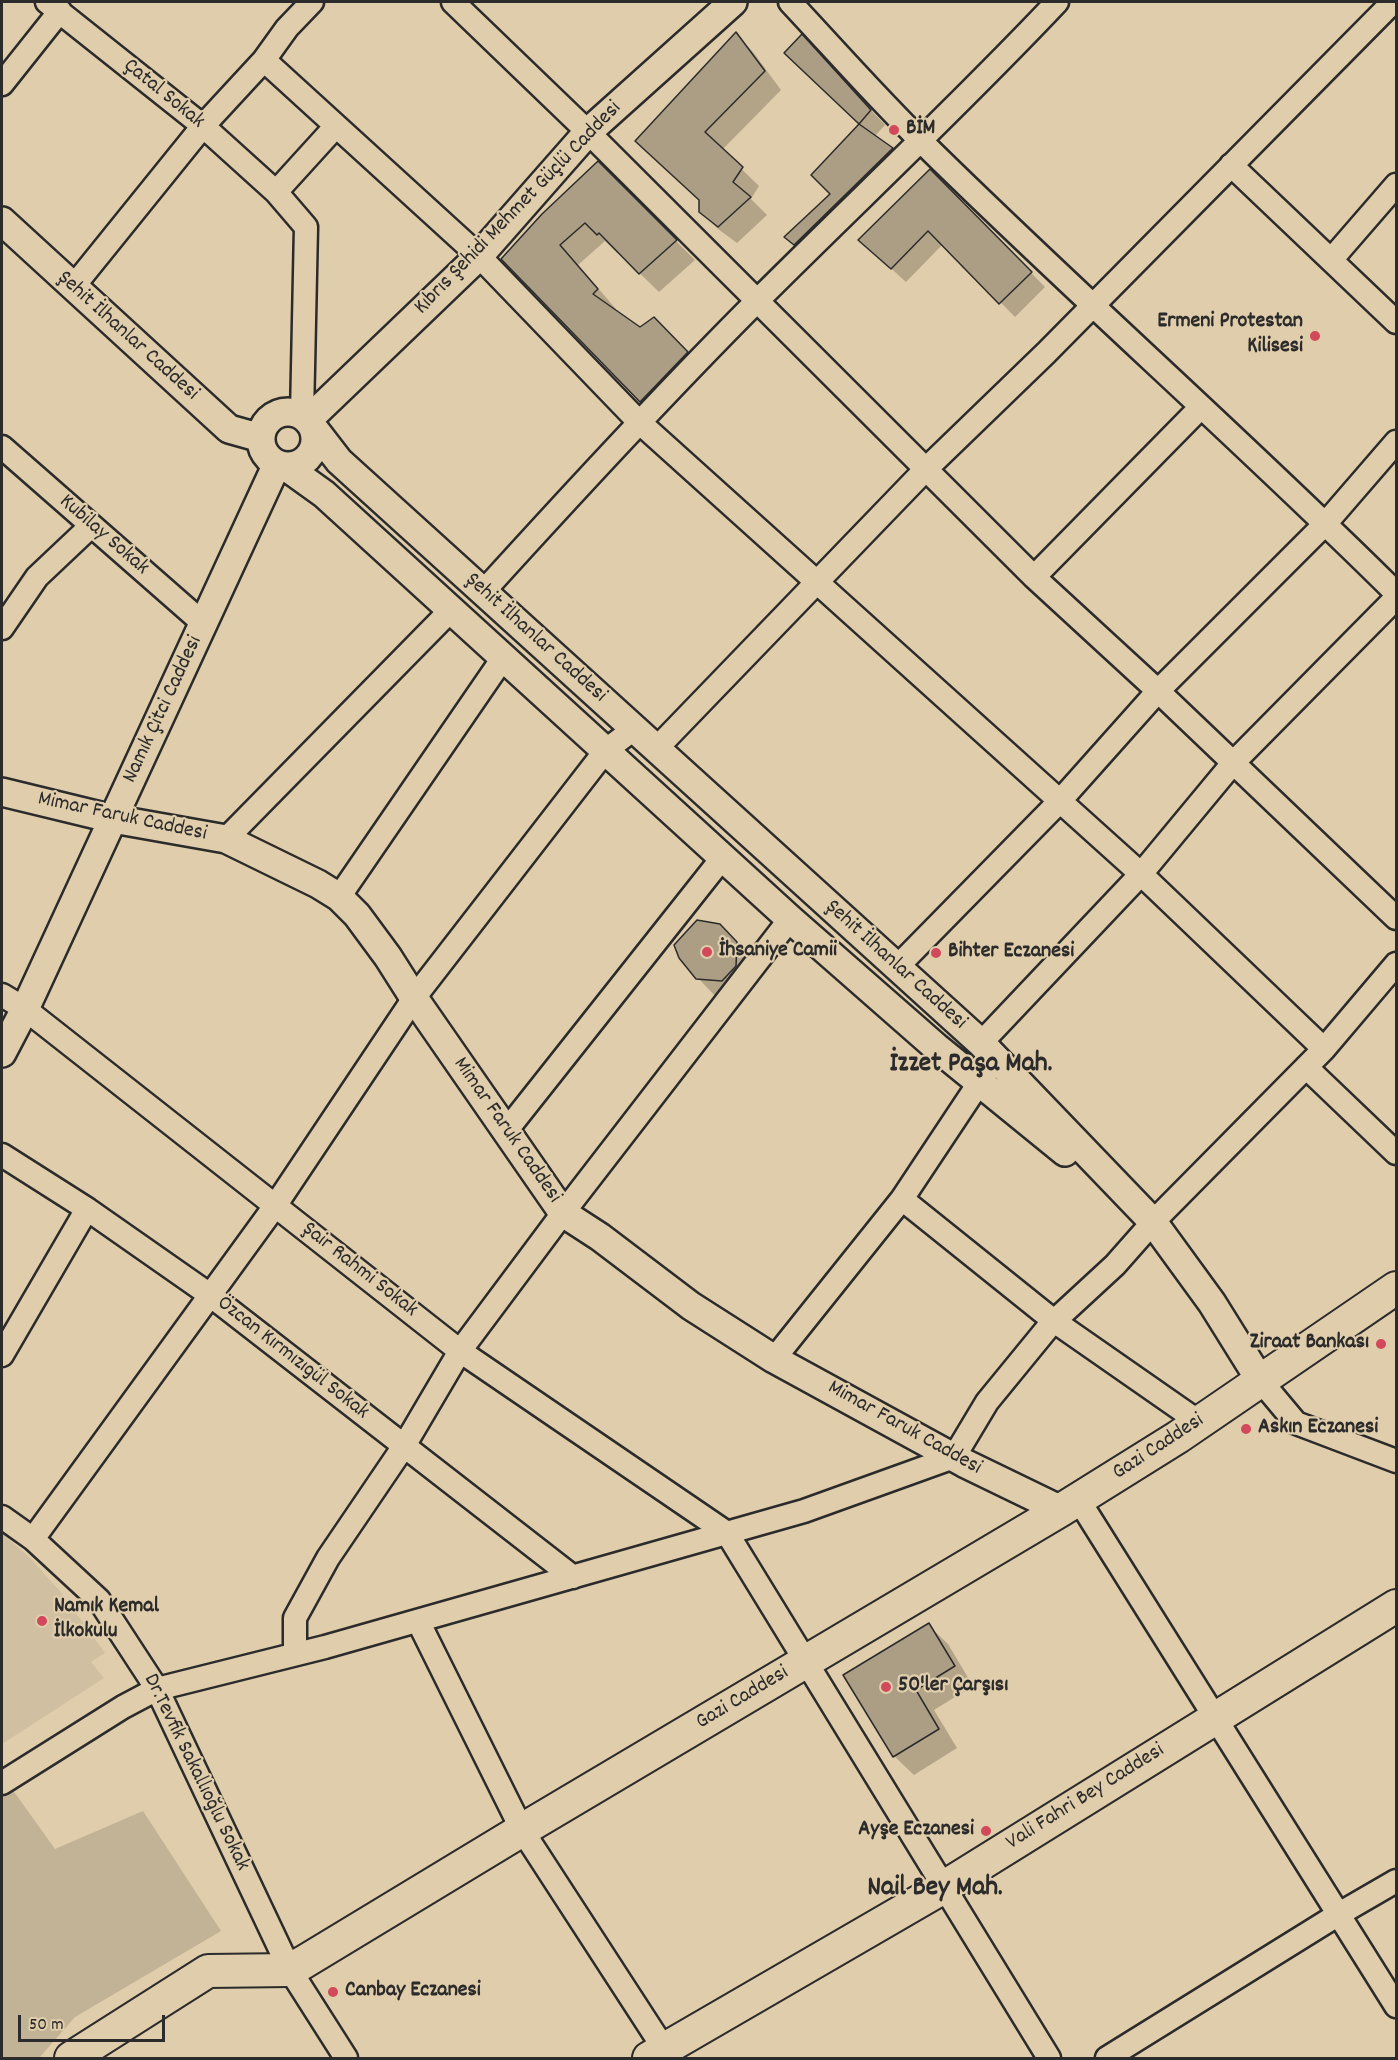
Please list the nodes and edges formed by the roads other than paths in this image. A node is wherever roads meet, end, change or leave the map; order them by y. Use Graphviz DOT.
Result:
graph roads {
  1 [pos="312,2"];
  2 [pos="453,2"];
  3 [pos="734,2"];
  4 [pos="790,2"];
  5 [pos="1057,2"];
  6 [pos="1393,2"];
  7 [pos="53,6"];
  8 [pos="264,60"];
  9 [pos="2,84"];
  10 [pos="203,126"];
  11 [pos="336,126"];
  12 [pos="588,132"];
  13 [pos="921,142"];
  14 [pos="1231,165"];
  15 [pos="1396,185"];
  16 [pos="276,192"];
  17 [pos="2,221"];
  18 [pos="479,256"];
  19 [pos="1331,260"];
  20 [pos="73,287"];
  21 [pos="757,301"];
  22 [pos="1091,305"];
  23 [pos="1396,322"];
  24 [pos="1201,407"];
  25 [pos="308,420"];
  26 [pos="638,422"];
  27 [pos="261,438"];
  28 [pos="1396,442"];
  29 [pos="2,447"];
  30 [pos="281,465"];
  31 [pos="926,469"];
  32 [pos="1326,523"];
  33 [pos="91,526"];
  34 [pos="1034,578"];
  35 [pos="816,581"];
  36 [pos="483,592"];
  37 [pos="1396,593"];
  38 [pos="1396,598"];
  39 [pos="450,611"];
  40 [pos="204,624"];
  41 [pos="2,628"];
  42 [pos="503,658"];
  43 [pos="1158,692"];
  44 [pos="634,729"];
  45 [pos="656,749"];
  46 [pos="606,750"];
  47 [pos="1233,763"];
  48 [pos="2,792"];
  49 [pos="1059,802"];
  50 [pos="113,819"];
  51 [pos="226,839"];
  52 [pos="723,856"];
  53 [pos="1141,874"];
  54 [pos="339,897"];
  55 [pos="1396,918"];
  56 [pos="790,919"];
  57 [pos="1396,964"];
  58 [pos="897,967"];
  59 [pos="2,994"];
  60 [pos="414,998"];
  61 [pos="25,1010"];
  62 [pos="1324,1049"];
  63 [pos="989,1051"];
  64 [pos="2,1053"];
  65 [pos="1306,1067"];
  66 [pos="978,1082"];
  67 [pos="506,1131"];
  68 [pos="1396,1153"];
  69 [pos="2,1155"];
  70 [pos="902,1199"];
  71 [pos="275,1206"];
  72 [pos="87,1209"];
  73 [pos="563,1213"];
  74 [pos="1153,1222"];
  75 [pos="1396,1287"];
  76 [pos="210,1295"];
  77 [pos="1054,1321"];
  78 [pos="460,1351"];
  79 [pos="2,1355"];
  80 [pos="774,1359"];
  81 [pos="1260,1380"];
  82 [pos="1199,1422"];
  83 [pos="404,1446"];
  84 [pos="954,1457"];
  85 [pos="1396,1461"];
  86 [pos="1070,1505"];
  87 [pos="2,1517"];
  88 [pos="727,1533"];
  89 [pos="33,1539"];
  90 [pos="573,1577"];
  91 [pos="1396,1606"];
  92 [pos="418,1621"];
  93 [pos="295,1654"];
  94 [pos="805,1662"];
  95 [pos="157,1689"];
  96 [pos="1215,1719"];
  97 [pos="2,1783"];
  98 [pos="522,1830"];
  99 [pos="1396,1881"];
  100 [pos="944,1887"];
  101 [pos="1339,1914"];
  102 [pos="290,1970"];
  103 [pos="1396,2006"];
  104 [pos="661,2055"];
  105 [pos="71,2058"];
  106 [pos="346,2058"];
  107 [pos="1049,2058"];
  108 [pos="1107,2058"];
  1 -- 8 [label="street"];
  2 -- 12 [label="street"];
  3 -- 12 [label="street, Kıbrıs Şehidi Mehmet Güçlü Caddesi"];
  4 -- 13 [label="street"];
  5 -- 13 [label="street"];
  6 -- 14 [label="street"];
  7 -- 9 [label="street"];
  7 -- 10 [label="street, Çatal Sokak"];
  8 -- 10 [label="street"];
  8 -- 11 [label="street"];
  10 -- 16 [label="street, Çatal Sokak"];
  10 -- 20 [label="street"];
  11 -- 16 [label="street"];
  11 -- 18 [label="street"];
  12 -- 18 [label="street, Kıbrıs Şehidi Mehmet Güçlü Caddesi"];
  12 -- 21 [label="street"];
  13 -- 21 [label="street"];
  13 -- 22 [label="street"];
  14 -- 19 [label="street"];
  14 -- 22 [label="street"];
  15 -- 19 [label="street"];
  16 -- 25 [label="street, Çatal Sokak"];
  17 -- 20 [label="street, Şehit İlhanlar Caddesi"];
  18 -- 25 [label="street, Kıbrıs Şehidi Mehmet Güçlü Caddesi"];
  18 -- 26 [label="street"];
  19 -- 23 [label="street"];
  20 -- 27 [label="street, Şehit İlhanlar Caddesi"];
  21 -- 26 [label="street"];
  21 -- 31 [label="street"];
  22 -- 24 [label="street"];
  22 -- 31 [label="street"];
  24 -- 32 [label="street"];
  24 -- 34 [label="street"];
  25 -- 27 [label="street"];
  25 -- 30 [label="street"];
  25 -- 36 [label="street, Şehit İlhanlar Caddesi"];
  26 -- 35 [label="street"];
  26 -- 36 [label="street"];
  27 -- 30 [label="street"];
  28 -- 32 [label="street"];
  29 -- 33 [label="street, Kubilay Sokak"];
  30 -- 39 [label="street, Şehit İlhanlar Caddesi"];
  30 -- 40 [label="street, Namık Çitci Caddesi"];
  31 -- 34 [label="street"];
  31 -- 35 [label="street"];
  32 -- 37 [label="street"];
  32 -- 43 [label="street"];
  33 -- 40 [label="street, Kubilay Sokak"];
  33 -- 41 [label="street"];
  34 -- 43 [label="street"];
  35 -- 45 [label="street"];
  35 -- 49 [label="street"];
  36 -- 44 [label="street, Şehit İlhanlar Caddesi"];
  38 -- 47 [label="street"];
  39 -- 42 [label="street, Şehit İlhanlar Caddesi"];
  39 -- 51 [label="street"];
  40 -- 50 [label="street, Namık Çitci Caddesi"];
  42 -- 46 [label="street, Şehit İlhanlar Caddesi"];
  42 -- 54 [label="street"];
  43 -- 47 [label="street"];
  43 -- 49 [label="street"];
  44 -- 45 [label="street, Şehit İlhanlar Caddesi"];
  44 -- 46 [label="street"];
  45 -- 58 [label="street, Şehit İlhanlar Caddesi"];
  46 -- 52 [label="street, Şehit İlhanlar Caddesi"];
  46 -- 60 [label="street"];
  47 -- 53 [label="street"];
  47 -- 55 [label="street"];
  48 -- 50 [label="street, Mimar Faruk Caddesi"];
  49 -- 53 [label="street"];
  49 -- 58 [label="street"];
  50 -- 51 [label="street, Mimar Faruk Caddesi"];
  50 -- 61 [label="street, Namık Çitci Caddesi"];
  51 -- 54 [label="street, Mimar Faruk Caddesi"];
  52 -- 56 [label="street, Şehit İlhanlar Caddesi"];
  52 -- 67 [label="street"];
  53 -- 62 [label="street"];
  53 -- 63 [label="street"];
  54 -- 60 [label="street, Mimar Faruk Caddesi"];
  56 -- 66 [label="street, Şehit İlhanlar Caddesi"];
  56 -- 73 [label="street"];
  57 -- 62 [label="street"];
  58 -- 63 [label="street, Şehit İlhanlar Caddesi"];
  59 -- 61 [label="street, Şair Rahmi Sokak"];
  60 -- 67 [label="street, Mimar Faruk Caddesi"];
  60 -- 71 [label="street"];
  61 -- 64 [label="street, Namık Çitci Caddesi"];
  61 -- 71 [label="street, Şair Rahmi Sokak"];
  62 -- 65 [label="street"];
  63 -- 66 [label="street"];
  63 -- 74 [label="street, Şehit İlhanlar Caddesi"];
  65 -- 68 [label="street"];
  65 -- 74 [label="street"];
  66 -- 70 [label="street"];
  66 -- 74 [label="street, Şehit İlhanlar Caddesi"];
  67 -- 73 [label="street, Mimar Faruk Caddesi"];
  69 -- 72 [label="street, Özcan Kırmızıgül Sokak"];
  70 -- 77 [label="street"];
  70 -- 80 [label="street"];
  71 -- 76 [label="street"];
  71 -- 78 [label="street, Şair Rahmi Sokak"];
  72 -- 76 [label="street, Özcan Kırmızıgül Sokak"];
  72 -- 79 [label="street"];
  73 -- 78 [label="street"];
  73 -- 80 [label="street, Mimar Faruk Caddesi"];
  74 -- 77 [label="street"];
  74 -- 81 [label="street"];
  75 -- 81 [label="main road, Gazi Caddesi"];
  76 -- 83 [label="street, Özcan Kırmızıgül Sokak"];
  76 -- 89 [label="street"];
  77 -- 82 [label="street"];
  77 -- 84 [label="street"];
  78 -- 83 [label="street"];
  78 -- 88 [label="street, Şair Rahmi Sokak"];
  80 -- 84 [label="street, Mimar Faruk Caddesi"];
  81 -- 82 [label="main road, Gazi Caddesi"];
  81 -- 85 [label="street"];
  82 -- 86 [label="main road, Gazi Caddesi"];
  83 -- 90 [label="street, Özcan Kırmızıgül Sokak"];
  83 -- 93 [label="street"];
  84 -- 86 [label="street, Mimar Faruk Caddesi"];
  84 -- 88 [label="street"];
  86 -- 94 [label="main road, Gazi Caddesi"];
  86 -- 96 [label="street"];
  87 -- 89 [label="street, Dr.Tevfik Sakallıoğlu Sokak"];
  88 -- 90 [label="street"];
  88 -- 94 [label="street"];
  89 -- 95 [label="street, Dr.Tevfik Sakallıoğlu Sokak"];
  90 -- 92 [label="street"];
  91 -- 96 [label="main road, Vali Fahri Bey Caddesi"];
  92 -- 93 [label="street"];
  92 -- 98 [label="street"];
  93 -- 95 [label="street"];
  94 -- 98 [label="main road, Gazi Caddesi"];
  94 -- 100 [label="street"];
  95 -- 97 [label="street"];
  95 -- 102 [label="street, Dr.Tevfik Sakallıoğlu Sokak"];
  96 -- 100 [label="main road, Vali Fahri Bey Caddesi"];
  96 -- 101 [label="street"];
  98 -- 102 [label="main road, Gazi Caddesi"];
  98 -- 104 [label="street"];
  99 -- 101 [label="street"];
  100 -- 104 [label="main road, Vali Fahri Bey Caddesi"];
  100 -- 107 [label="street"];
  101 -- 103 [label="street"];
  101 -- 108 [label="street"];
  102 -- 105 [label="main road"];
  102 -- 106 [label="street, Dr.Tevfik Sakallıoğlu Sokak"];
}
